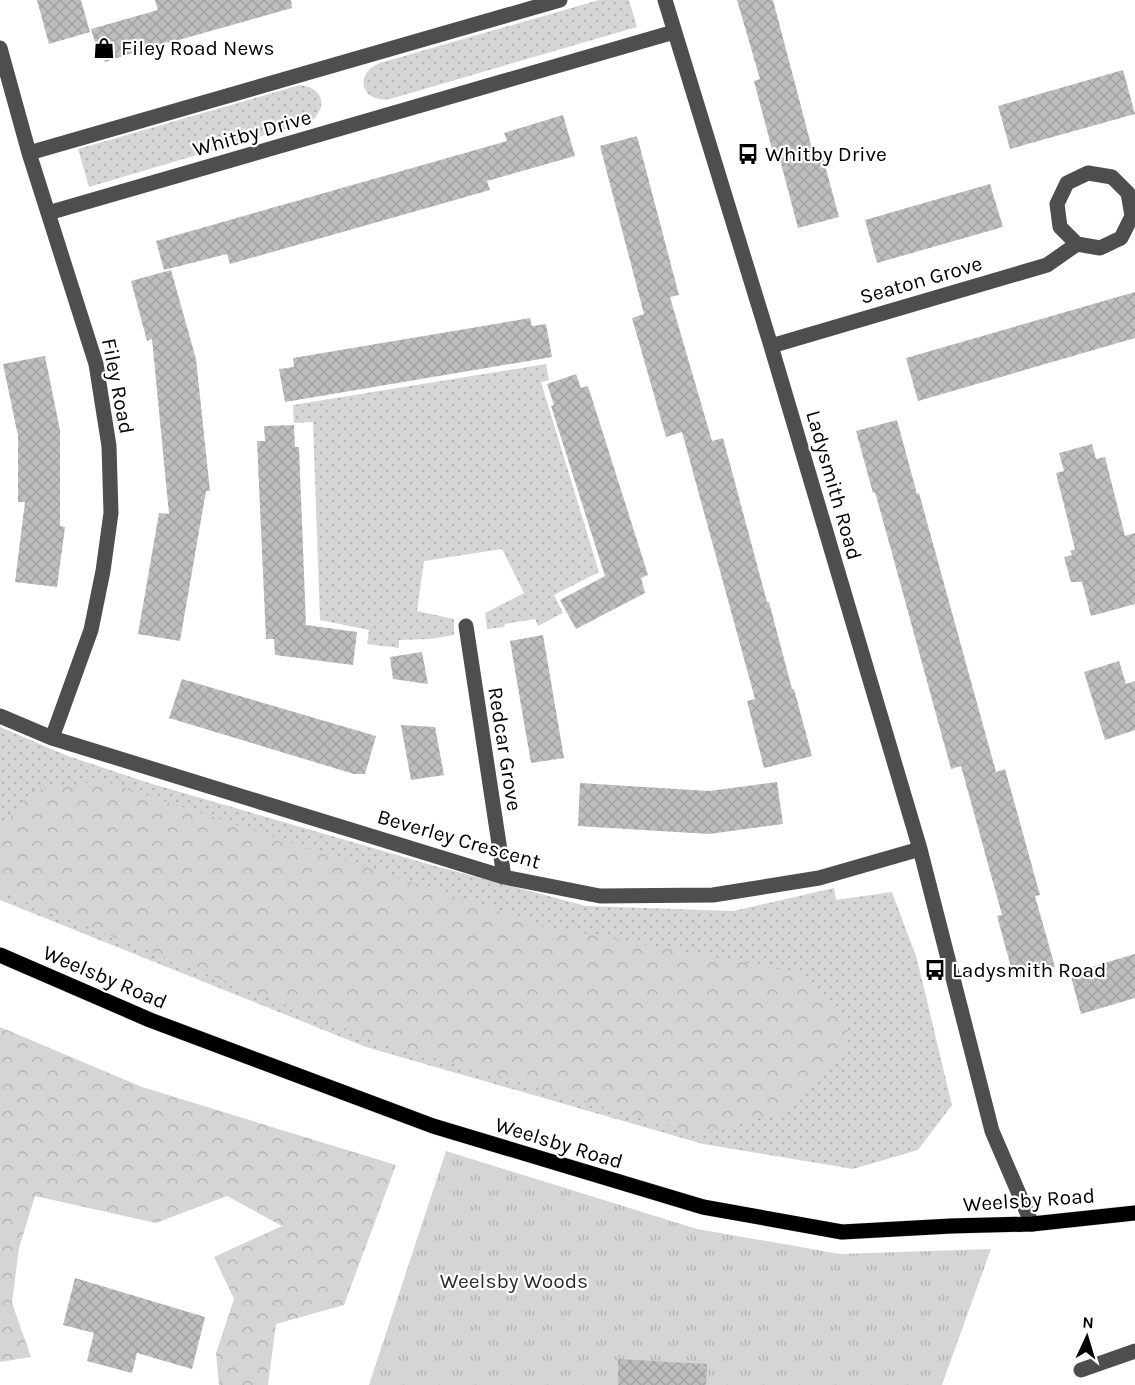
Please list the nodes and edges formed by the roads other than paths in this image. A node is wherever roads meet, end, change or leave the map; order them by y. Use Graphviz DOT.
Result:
graph roads {
  1 [pos="560,0"];
  2 [pos="666,0"];
  3 [pos="674,32"];
  4 [pos="0,48"];
  5 [pos="29,153"];
  6 [pos="48,213"];
  7 [pos="1077,244"];
  8 [pos="771,346"];
  9 [pos="466,626"];
  10 [pos="0,716"];
  11 [pos="52,738"];
  12 [pos="920,849"];
  13 [pos="504,877"];
  14 [pos="0,955"];
  15 [pos="1135,1213"];
  16 [pos="1032,1224"];
  17 [pos="1135,1352"];
  18 [pos="1081,1370"];
  1 -- 5 [label="street, Whitby Drive"];
  2 -- 3 [label="street, Ladysmith Road"];
  3 -- 6 [label="street, Whitby Drive"];
  3 -- 8 [label="street, Ladysmith Road"];
  4 -- 5 [label="street, Filey Road"];
  5 -- 6 [label="street, Filey Road"];
  6 -- 11 [label="street, Filey Road"];
  7 -- 7 [label="street"];
  7 -- 8 [label="street, Seaton Grove"];
  8 -- 12 [label="street, Ladysmith Road"];
  9 -- 13 [label="street, Redcar Grove"];
  10 -- 11 [label="street, Beverley Crescent"];
  11 -- 13 [label="street, Beverley Crescent"];
  12 -- 13 [label="street, Beverley Crescent"];
  12 -- 16 [label="street, Ladysmith Road"];
  14 -- 16 [label="main road, Weelsby Road"];
  15 -- 16 [label="main road, Weelsby Road"];
  17 -- 18 [label="street"];
}
